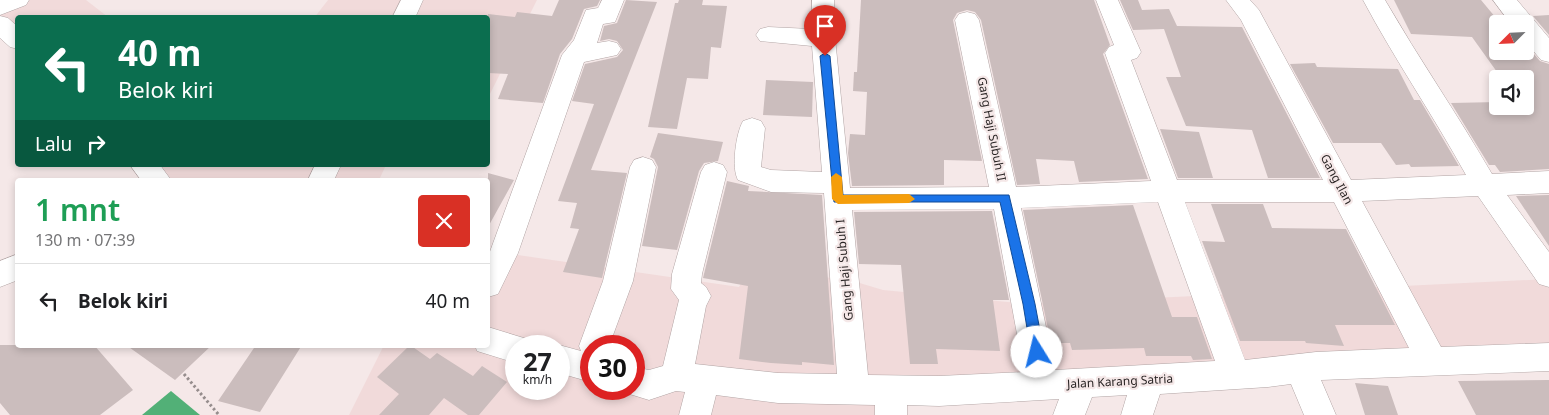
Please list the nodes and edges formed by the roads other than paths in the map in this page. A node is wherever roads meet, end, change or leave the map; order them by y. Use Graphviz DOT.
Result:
graph roads {
  1 [pos="18,0"];
  2 [pos="412,0"];
  3 [pos="613,0"];
  4 [pos="823,0"];
  5 [pos="1107,0"];
  6 [pos="1237,0"];
  7 [pos="1374,0"];
  8 [pos="1504,0"];
  9 [pos="0,7"];
  10 [pos="404,15"];
  11 [pos="1516,15"];
  12 [pos="967,20"];
  13 [pos="0,24"];
  14 [pos="768,35"];
  15 [pos="1534,36"];
  16 [pos="15,38"];
  17 [pos="823,38"];
  18 [pos="609,50"];
  19 [pos="1549,54"];
  20 [pos="574,55"];
  21 [pos="752,128"];
  22 [pos="145,167"];
  23 [pos="643,167"];
  24 [pos="714,172"];
  25 [pos="156,178"];
  26 [pos="1549,182"];
  27 [pos="1485,185"];
  28 [pos="837,191"];
  29 [pos="1170,191"];
  30 [pos="1344,191"];
  31 [pos="1005,198"];
  32 [pos="15,268"];
  33 [pos="0,275"];
  34 [pos="1549,275"];
  35 [pos="490,281"];
  36 [pos="594,335"];
  37 [pos="490,342"];
  38 [pos="505,346"];
  39 [pos="1549,357"];
  40 [pos="1432,361"];
  41 [pos="1300,368"];
  42 [pos="1235,374"];
  43 [pos="690,378"];
  44 [pos="1148,380"];
  45 [pos="1082,383"];
  46 [pos="645,385"];
  47 [pos="1042,385"];
  48 [pos="851,390"];
  49 [pos="892,403"];
  50 [pos="695,415"];
  51 [pos="1070,415"];
  52 [pos="1137,415"];
  53 [pos="1320,415"];
  1 -- 9 [label="street"];
  2 -- 10 [label="street"];
  3 -- 20 [label="street"];
  4 -- 17 [label="street, Gang Haji Subuh I"];
  5 -- 29 [label="street"];
  6 -- 30 [label="street, Gang Ilan"];
  7 -- 27 [label="street"];
  8 -- 11 [label="street"];
  12 -- 31 [label="street, Gang Haji Subuh II"];
  13 -- 16 [label="street"];
  14 -- 17 [label="street"];
  15 -- 19 [label="street"];
  17 -- 28 [label="street, Gang Haji Subuh I"];
  18 -- 20 [label="street"];
  20 -- 35 [label="street"];
  21 -- 28 [label="street"];
  22 -- 25 [label="street"];
  23 -- 36 [label="street"];
  24 -- 43 [label="street"];
  26 -- 27 [label="street"];
  27 -- 30 [label="street"];
  27 -- 34 [label="street"];
  28 -- 31 [label="street"];
  28 -- 48 [label="street, Gang Haji Subuh I"];
  29 -- 30 [label="street"];
  29 -- 31 [label="street"];
  29 -- 42 [label="street"];
  30 -- 40 [label="street, Gang Ilan"];
  31 -- 47 [label="street, Gang Haji Subuh II"];
  32 -- 33 [label="street"];
  37 -- 38 [label="street"];
  39 -- 40 [label="street, Jalan Karang Satria"];
  40 -- 41 [label="street, Jalan Karang Satria"];
  41 -- 42 [label="street, Jalan Karang Satria"];
  41 -- 53 [label="street"];
  42 -- 44 [label="street, Jalan Karang Satria"];
  43 -- 46 [label="street, Jalan Karang Satria"];
  43 -- 48 [label="street, Jalan Karang Satria"];
  43 -- 50 [label="street"];
  44 -- 45 [label="street, Jalan Karang Satria"];
  44 -- 52 [label="street"];
  45 -- 47 [label="street, Jalan Karang Satria"];
  45 -- 51 [label="street"];
  47 -- 49 [label="street, Jalan Karang Satria"];
  48 -- 49 [label="street, Jalan Karang Satria"];
}
